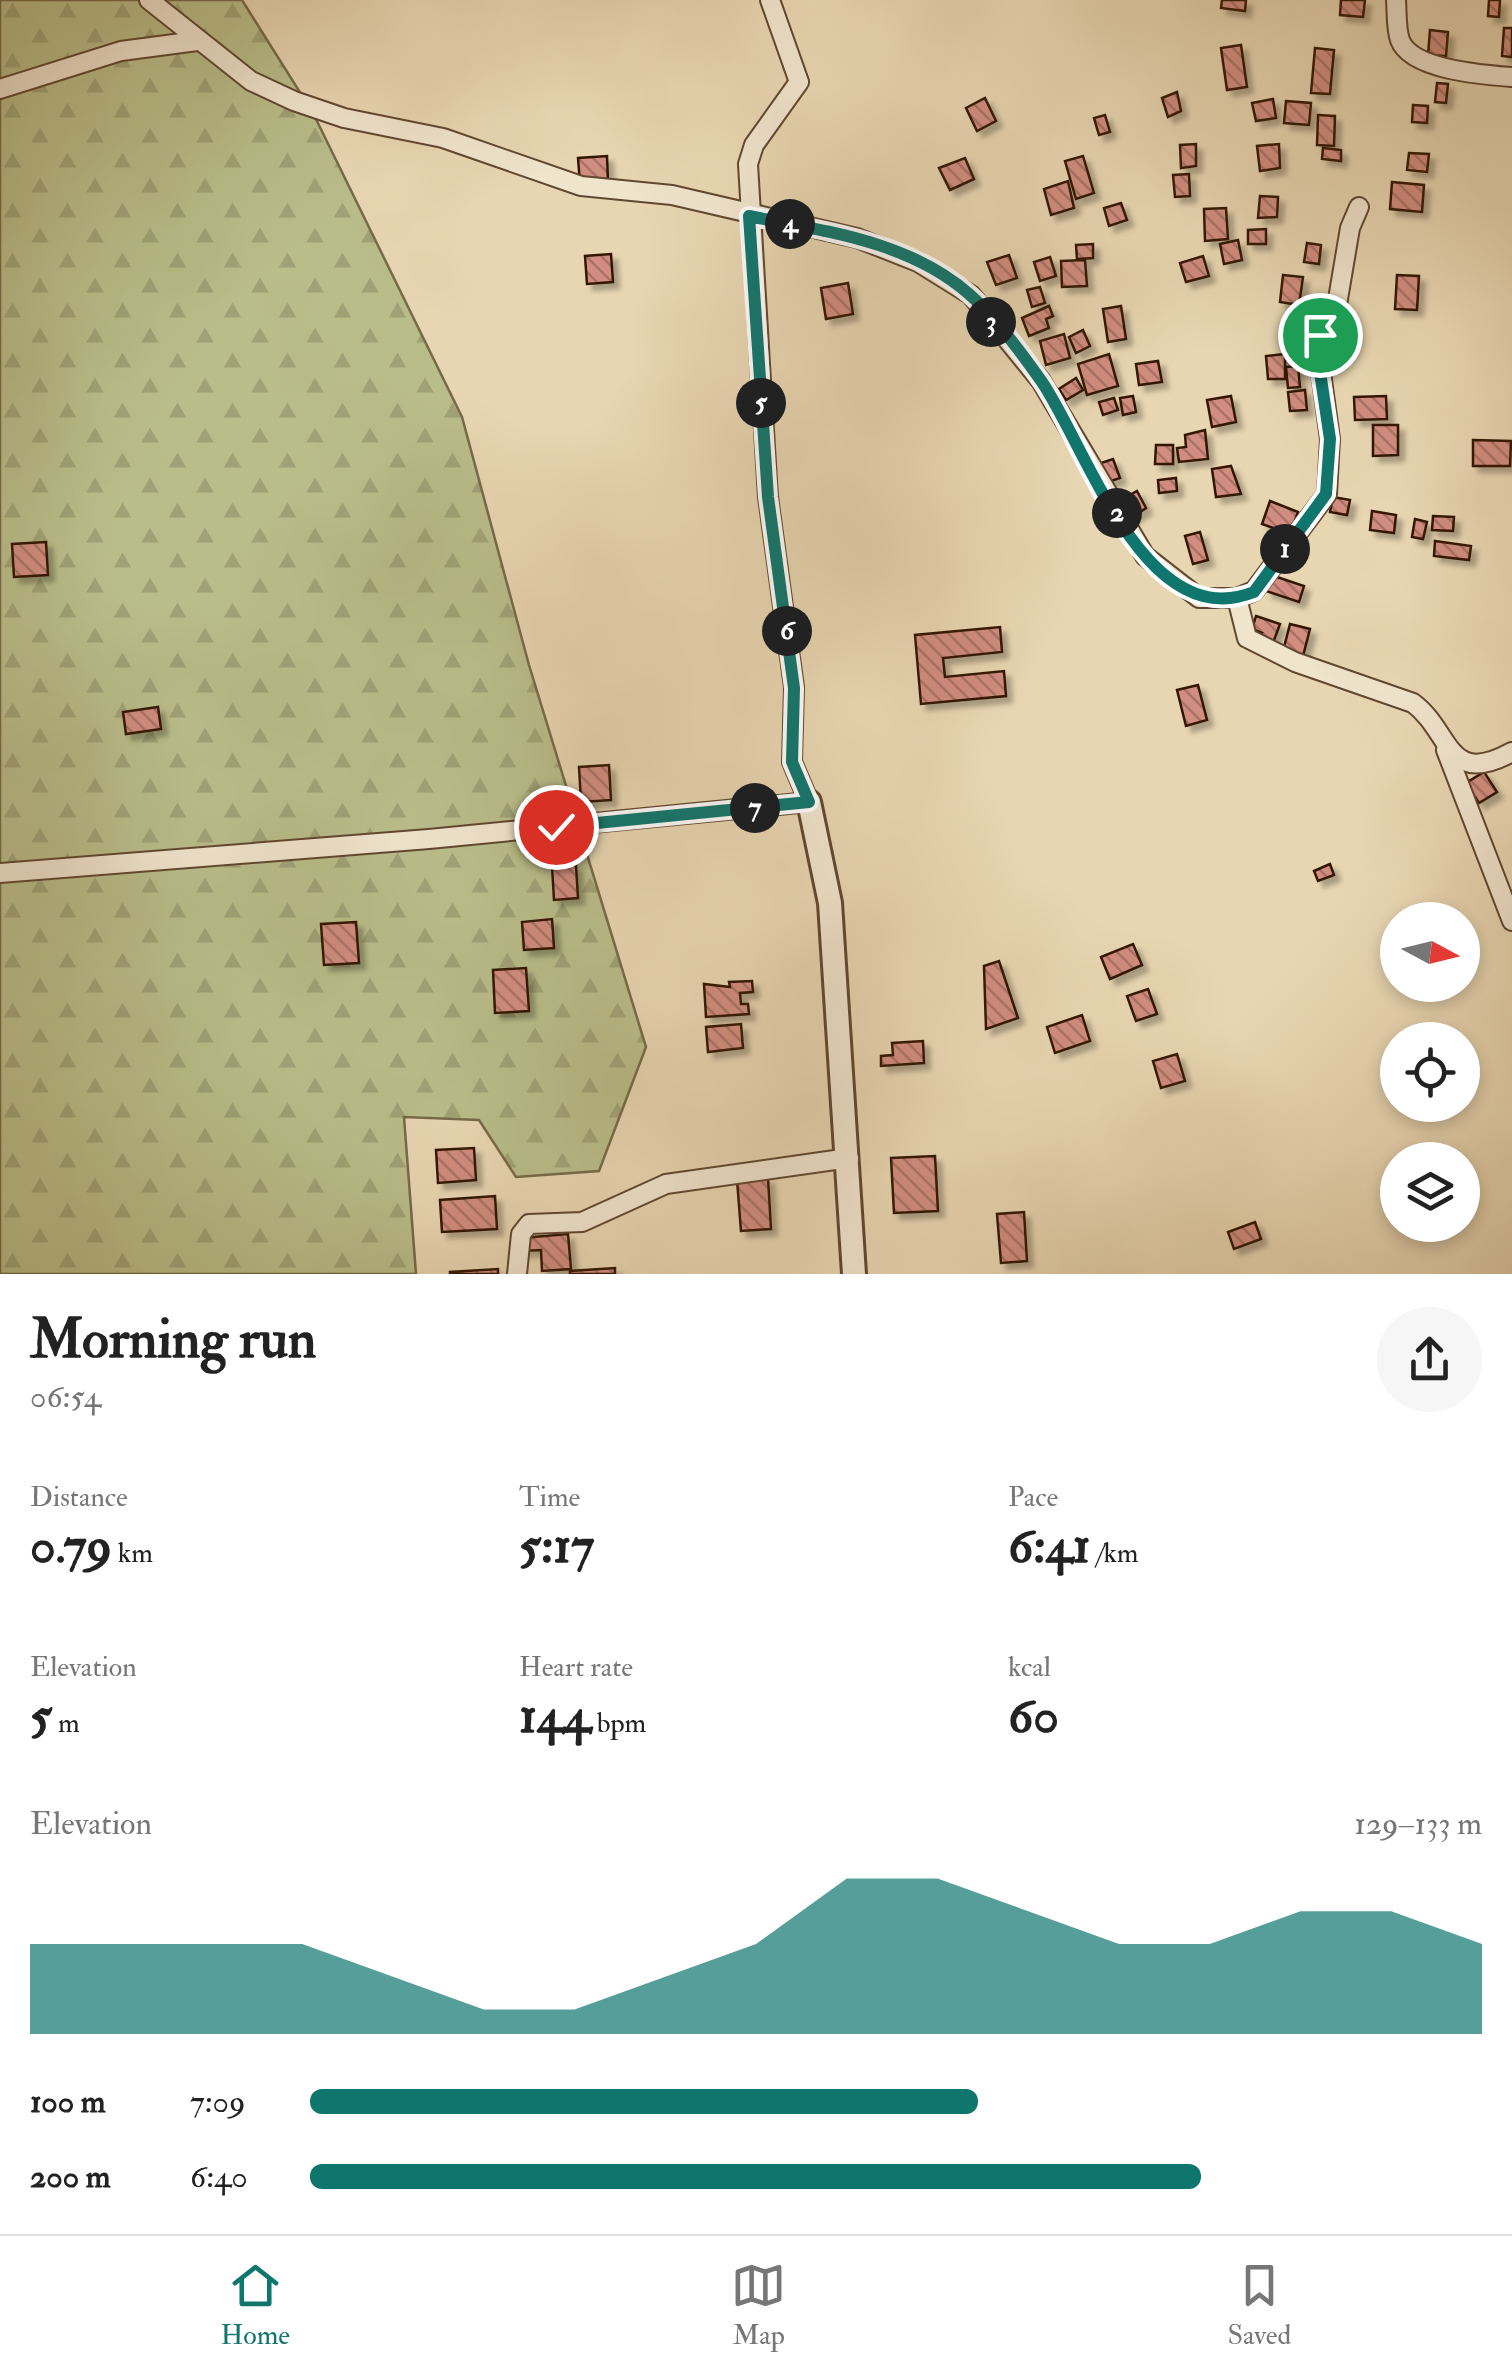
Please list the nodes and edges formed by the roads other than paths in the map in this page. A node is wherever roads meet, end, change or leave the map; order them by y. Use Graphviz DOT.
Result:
graph roads {
  1 [pos="149,0"];
  2 [pos="770,0"];
  3 [pos="1396,0"];
  4 [pos="197,41"];
  5 [pos="1512,77"];
  6 [pos="0,89"];
  7 [pos="1359,207"];
  8 [pos="749,216"];
  9 [pos="1237,598"];
  10 [pos="1446,750"];
  11 [pos="1512,752"];
  12 [pos="809,802"];
  13 [pos="0,873"];
  14 [pos="1512,921"];
  15 [pos="849,1158"];
  16 [pos="517,1274"];
  17 [pos="854,1274"];
  1 -- 4 [label="street"];
  2 -- 8 [label="street"];
  3 -- 5 [label="street"];
  4 -- 6 [label="street"];
  4 -- 8 [label="street"];
  7 -- 9 [label="street"];
  8 -- 9 [label="street"];
  8 -- 12 [label="street"];
  9 -- 10 [label="street"];
  10 -- 11 [label="street"];
  10 -- 14 [label="street"];
  12 -- 13 [label="street"];
  12 -- 15 [label="street"];
  15 -- 16 [label="street"];
  15 -- 17 [label="street"];
}
